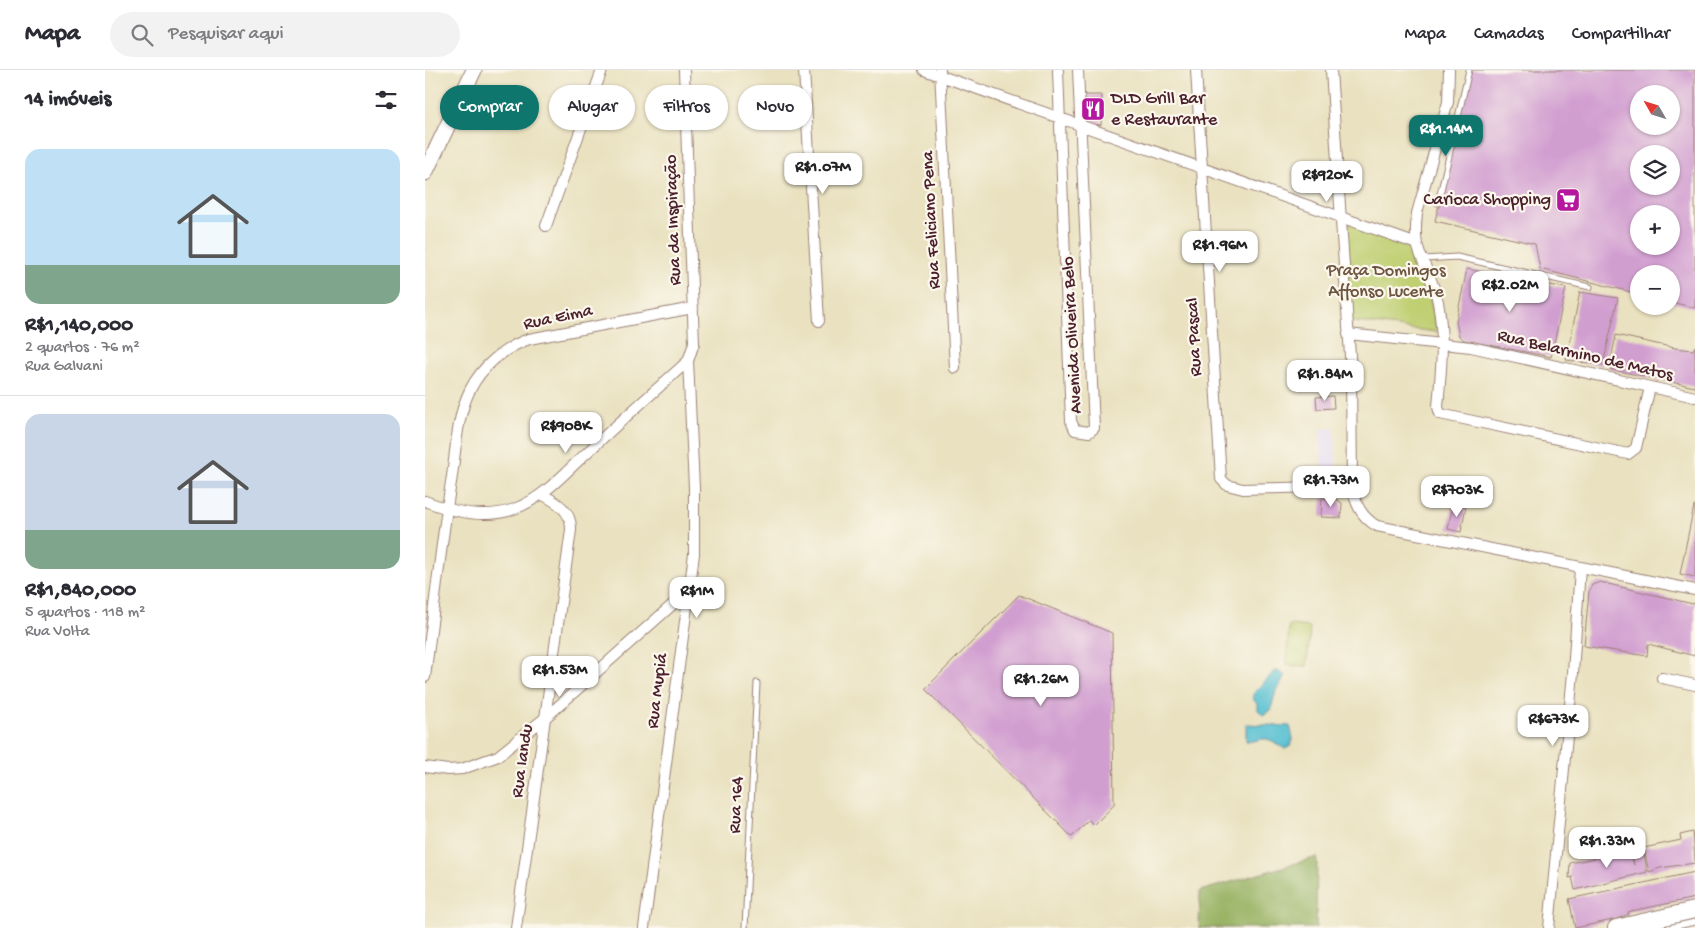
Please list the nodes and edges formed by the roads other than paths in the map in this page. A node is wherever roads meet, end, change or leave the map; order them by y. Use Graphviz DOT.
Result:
graph roads {
  1 [pos="475,70"];
  2 [pos="602,70"];
  3 [pos="684,70"];
  4 [pos="804,70"];
  5 [pos="925,70"];
  6 [pos="1058,70"];
  7 [pos="1078,70"];
  8 [pos="1196,70"];
  9 [pos="1331,70"];
  10 [pos="1449,70"];
  11 [pos="1469,70"];
  12 [pos="940,73"];
  13 [pos="1061,119"];
  14 [pos="1081,126"];
  15 [pos="1201,169"];
  16 [pos="425,173"];
  17 [pos="1438,203"];
  18 [pos="1340,216"];
  19 [pos="546,226"];
  20 [pos="1417,244"];
  21 [pos="1424,259"];
  22 [pos="1591,287"];
  23 [pos="693,308"];
  24 [pos="819,321"];
  25 [pos="1348,334"];
  26 [pos="1444,344"];
  27 [pos="689,361"];
  28 [pos="955,368"];
  29 [pos="1650,387"];
  30 [pos="1695,397"];
  31 [pos="1353,486"];
  32 [pos="541,494"];
  33 [pos="425,501"];
  34 [pos="446,510"];
  35 [pos="1580,568"];
  36 [pos="1695,590"];
  37 [pos="688,591"];
  38 [pos="425,677"];
  39 [pos="1662,678"];
  40 [pos="757,683"];
  41 [pos="1695,685"];
  42 [pos="545,718"];
  43 [pos="425,767"];
  44 [pos="1695,910"];
  45 [pos="1695,922"];
  46 [pos="515,928"];
  47 [pos="644,928"];
  48 [pos="745,928"];
  49 [pos="1549,928"];
  50 [pos="1616,928"];
  51 [pos="1668,928"];
  1 -- 16 [label="street"];
  2 -- 19 [label="street"];
  3 -- 23 [label="street, Rua da Inspiração"];
  4 -- 24 [label="street"];
  5 -- 12 [label="street"];
  6 -- 13 [label="street, Avenida Oliveira Belo"];
  7 -- 14 [label="street, Avenida Oliveira Belo"];
  8 -- 15 [label="street, Rua Pascal"];
  9 -- 18 [label="street"];
  10 -- 20 [label="street"];
  11 -- 17 [label="lane"];
  12 -- 13 [label="street"];
  12 -- 28 [label="street, Rua Feliciano Pena"];
  13 -- 14 [label="street"];
  13 -- 14 [label="street, Avenida Oliveira Belo"];
  14 -- 15 [label="street"];
  15 -- 18 [label="street"];
  15 -- 31 [label="street, Rua Pascal"];
  18 -- 20 [label="street"];
  18 -- 25 [label="street"];
  20 -- 21 [label="street"];
  21 -- 22 [label="lane"];
  21 -- 26 [label="street"];
  23 -- 27 [label="street, Rua Mupiá"];
  23 -- 34 [label="street, Rua Eima"];
  25 -- 26 [label="street, Rua Belarmino de Matos"];
  25 -- 31 [label="street"];
  26 -- 29 [label="street, Rua Belarmino de Matos"];
  26 -- 29 [label="street"];
  27 -- 32 [label="street"];
  27 -- 37 [label="street, Rua Mupiá"];
  29 -- 30 [label="street, Rua Belarmino de Matos"];
  31 -- 35 [label="street"];
  32 -- 34 [label="street"];
  32 -- 42 [label="street, Rua Iandu"];
  33 -- 34 [label="street"];
  34 -- 38 [label="street, Rua Eima"];
  35 -- 36 [label="street"];
  35 -- 49 [label="street"];
  37 -- 42 [label="street"];
  37 -- 47 [label="street, Rua Mupiá"];
  39 -- 41 [label="street"];
  40 -- 48 [label="lane, Rua 164"];
  42 -- 43 [label="street"];
  42 -- 46 [label="street, Rua Iandu"];
  44 -- 50 [label="main road"];
  45 -- 51 [label="lane"];
}
